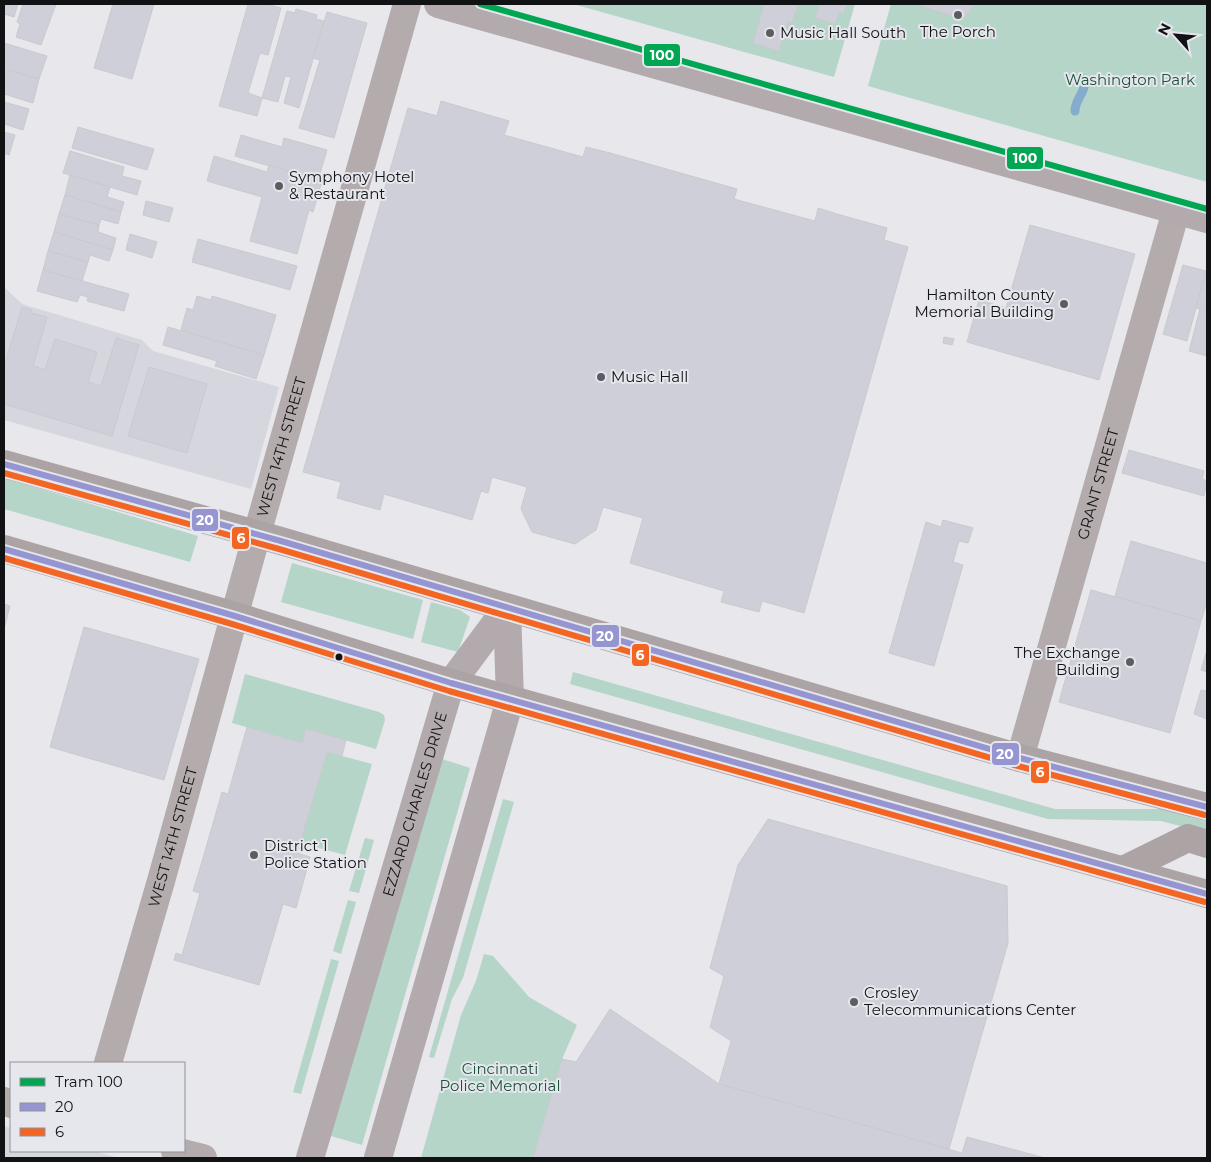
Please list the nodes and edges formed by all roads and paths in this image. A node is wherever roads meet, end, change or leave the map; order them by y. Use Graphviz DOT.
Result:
graph roads {
  1 [pos="408,4"];
  2 [pos="438,4"];
  3 [pos="1176,211"];
  4 [pos="1207,220"];
  5 [pos="4,464"];
  6 [pos="256,534"];
  7 [pos="4,549"];
  8 [pos="507,608"];
  9 [pos="235,616"];
  10 [pos="451,684"];
  11 [pos="510,700"];
  12 [pos="1020,758"];
  13 [pos="1207,807"];
  14 [pos="1207,844"];
  15 [pos="1123,870"];
  16 [pos="1207,894"];
  17 [pos="108,1062"];
  18 [pos="179,1152"];
  19 [pos="203,1158"];
  20 [pos="310,1158"];
  21 [pos="378,1158"];
  1 -- 6 [label="street, WEST 14TH STREET"];
  2 -- 3 [label="main road"];
  3 -- 4 [label="main road"];
  3 -- 12 [label="street, GRANT STREET"];
  5 -- 6 [label="main road"];
  6 -- 8 [label="main road"];
  6 -- 9 [label="street, WEST 14TH STREET"];
  7 -- 9 [label="main road"];
  8 -- 10 [label="main road, EZZARD CHARLES DRIVE"];
  8 -- 11 [label="main road"];
  8 -- 12 [label="main road"];
  9 -- 10 [label="main road"];
  9 -- 17 [label="street, WEST 14TH STREET"];
  10 -- 11 [label="main road"];
  10 -- 20 [label="main road, EZZARD CHARLES DRIVE"];
  11 -- 15 [label="main road"];
  11 -- 21 [label="main road"];
  12 -- 13 [label="main road"];
  14 -- 15 [label="main road"];
  15 -- 16 [label="main road"];
  18 -- 19 [label="street"];
}
